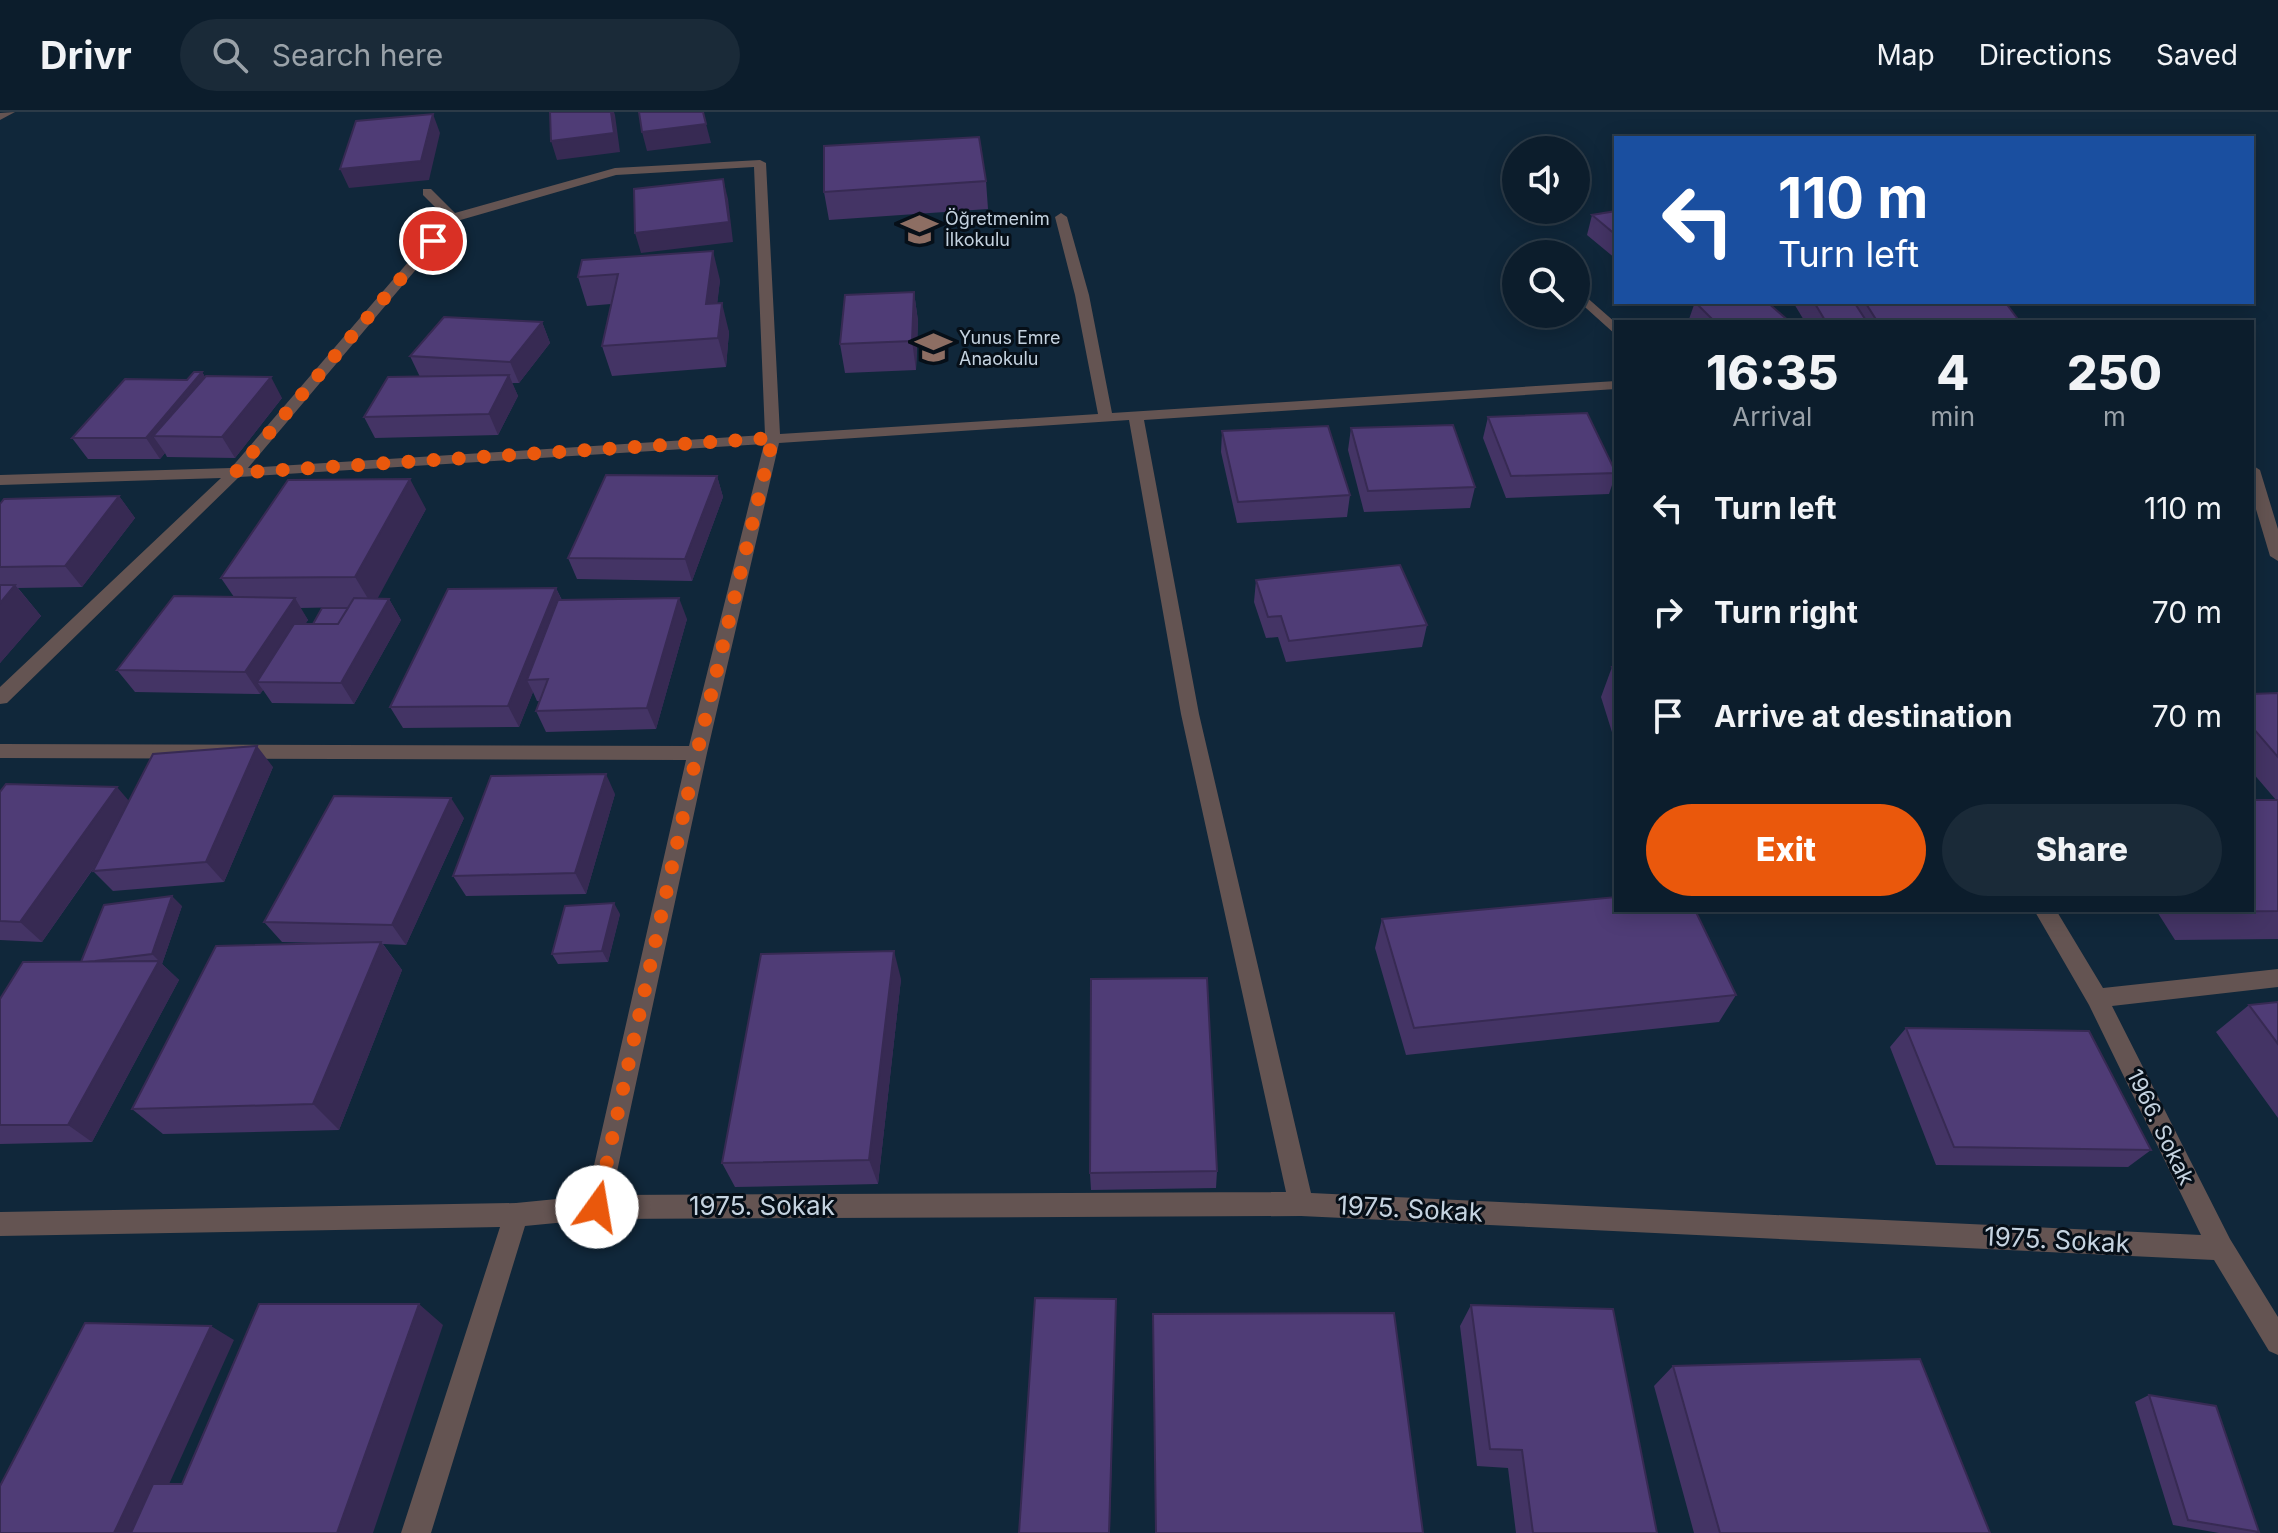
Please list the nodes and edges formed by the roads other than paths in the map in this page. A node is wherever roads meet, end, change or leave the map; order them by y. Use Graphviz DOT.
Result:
graph roads {
  1 [pos="10,112"];
  2 [pos="0,117"];
  3 [pos="427,192"];
  4 [pos="1061,217"];
  5 [pos="453,218"];
  6 [pos="1590,306"];
  7 [pos="1614,329"];
  8 [pos="1614,385"];
  9 [pos="1136,418"];
  10 [pos="1106,419"];
  11 [pos="773,438"];
  12 [pos="235,473"];
  13 [pos="2254,477"];
  14 [pos="0,480"];
  15 [pos="2278,556"];
  16 [pos="0,698"];
  17 [pos="0,751"];
  18 [pos="697,753"];
  19 [pos="2046,912"];
  20 [pos="2278,978"];
  21 [pos="2097,998"];
  22 [pos="1301,1204"];
  23 [pos="597,1207"];
  24 [pos="516,1215"];
  25 [pos="0,1224"];
  26 [pos="2221,1248"];
  27 [pos="2278,1342"];
  28 [pos="416,1533"];
  1 -- 2 [label="street"];
  3 -- 5 [label="street"];
  4 -- 10 [label="street"];
  5 -- 11 [label="street"];
  5 -- 12 [label="street"];
  6 -- 7 [label="street"];
  8 -- 9 [label="street"];
  9 -- 10 [label="street"];
  9 -- 22 [label="street"];
  10 -- 11 [label="street"];
  11 -- 12 [label="street"];
  11 -- 18 [label="street"];
  12 -- 14 [label="street"];
  12 -- 16 [label="street"];
  13 -- 15 [label="street"];
  17 -- 18 [label="street"];
  18 -- 23 [label="street"];
  19 -- 21 [label="street, 1966. Sokak"];
  20 -- 21 [label="street"];
  21 -- 26 [label="street, 1966. Sokak"];
  22 -- 23 [label="street, 1975. Sokak"];
  22 -- 26 [label="street, 1975. Sokak"];
  23 -- 24 [label="street, 1975. Sokak"];
  24 -- 25 [label="street, 1975. Sokak"];
  24 -- 28 [label="street"];
  26 -- 27 [label="street, 1966. Sokak"];
}
